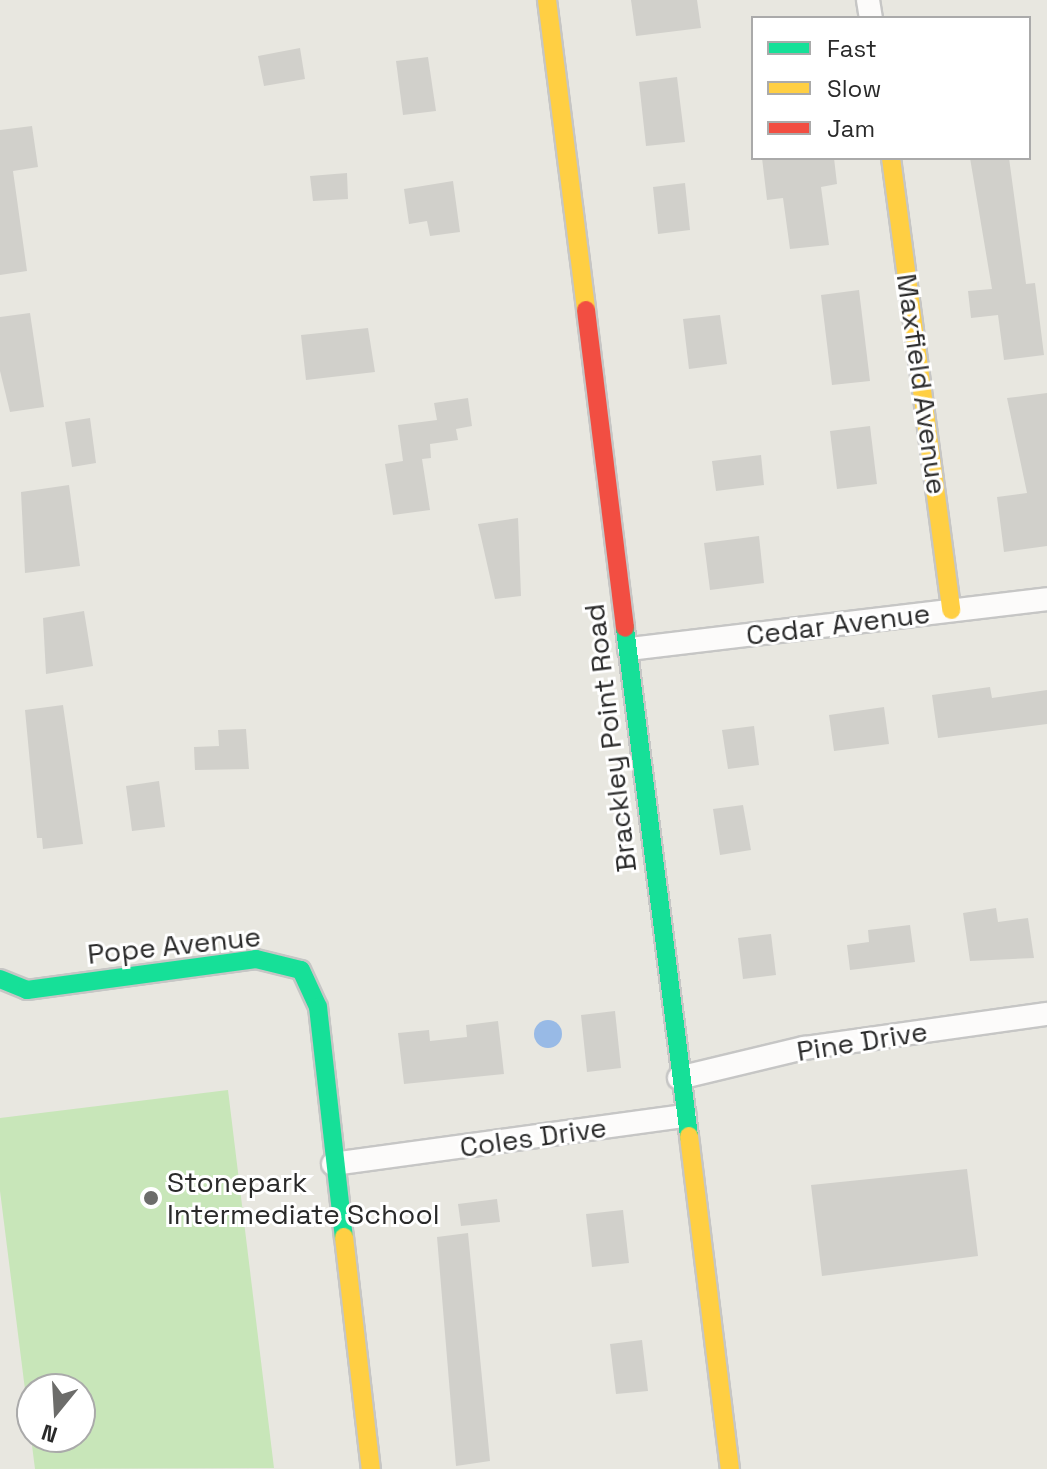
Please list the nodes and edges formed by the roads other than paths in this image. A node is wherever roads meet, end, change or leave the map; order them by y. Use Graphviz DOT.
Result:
graph roads {
  1 [pos="547,0"];
  2 [pos="891,160"];
  3 [pos="1047,599"];
  4 [pos="951,610"];
  5 [pos="629,649"];
  6 [pos="0,979"];
  7 [pos="1047,1014"];
  8 [pos="679,1078"];
  9 [pos="685,1116"];
  10 [pos="333,1164"];
  11 [pos="371,1469"];
  12 [pos="730,1469"];
  1 -- 5 [label="main road, Brackley Point Road"];
  2 -- 4 [label="main road, Maxfield Avenue"];
  3 -- 4 [label="street, Cedar Avenue"];
  4 -- 5 [label="street, Cedar Avenue"];
  5 -- 8 [label="main road, Brackley Point Road"];
  6 -- 10 [label="main road, Pope Avenue"];
  7 -- 8 [label="street, Pine Drive"];
  8 -- 9 [label="main road, Brackley Point Road"];
  9 -- 10 [label="street, Coles Drive"];
  9 -- 12 [label="main road, Brackley Point Road"];
  10 -- 11 [label="main road"];
}
